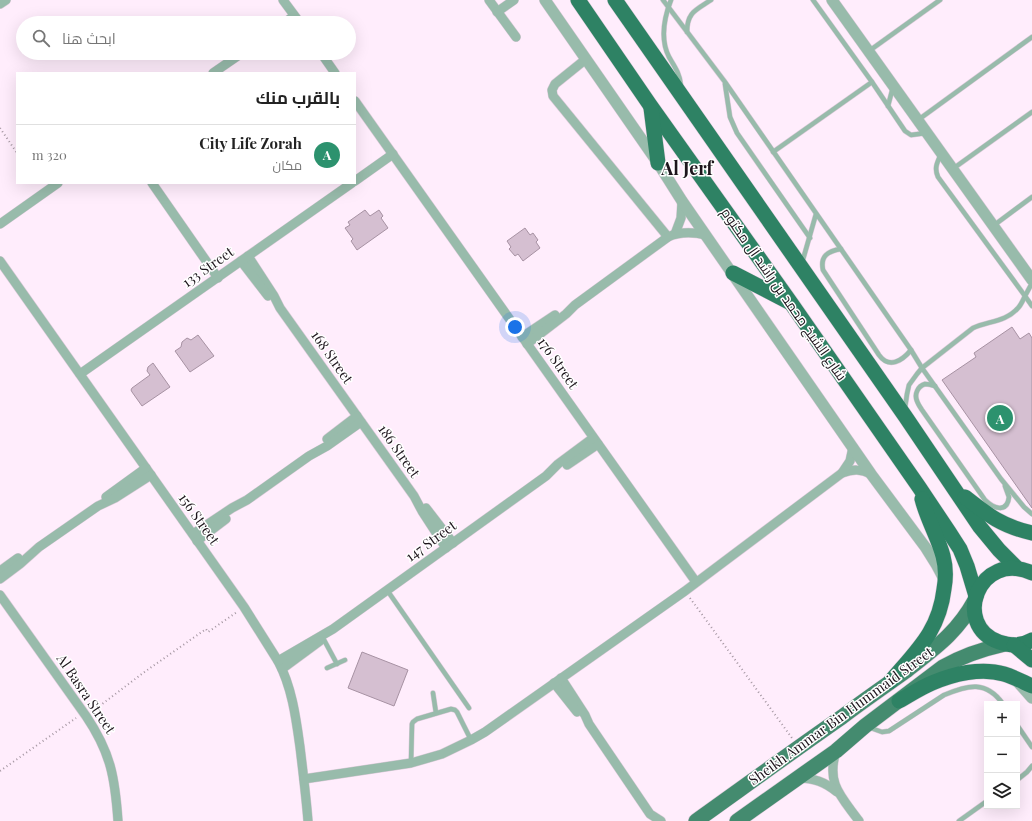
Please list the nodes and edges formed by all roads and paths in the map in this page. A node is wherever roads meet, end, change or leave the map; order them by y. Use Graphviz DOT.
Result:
graph roads {
  1 [pos="6,0"];
  2 [pos="283,0"];
  3 [pos="489,0"];
  4 [pos="514,0"];
  5 [pos="545,0"];
  6 [pos="578,0"];
  7 [pos="615,0"];
  8 [pos="663,0"];
  9 [pos="671,0"];
  10 [pos="711,0"];
  11 [pos="814,0"];
  12 [pos="832,0"];
  13 [pos="940,0"];
  14 [pos="0,4"];
  15 [pos="668,7"];
  16 [pos="497,12"];
  17 [pos="295,16"];
  18 [pos="687,32"];
  19 [pos="516,37"];
  20 [pos="1032,37"];
  21 [pos="869,52"];
  22 [pos="586,59"];
  23 [pos="232,60"];
  24 [pos="326,60"];
  25 [pos="215,72"];
  26 [pos="334,72"];
  27 [pos="725,82"];
  28 [pos="872,82"];
  29 [pos="893,85"];
  30 [pos="681,93"];
  31 [pos="356,102"];
  32 [pos="650,106"];
  33 [pos="888,106"];
  34 [pos="1032,112"];
  35 [pos="918,120"];
  36 [pos="0,128"];
  37 [pos="927,132"];
  38 [pos="16,152"];
  39 [pos="773,152"];
  40 [pos="941,152"];
  41 [pos="393,154"];
  42 [pos="658,163"];
  43 [pos="953,169"];
  44 [pos="356,180"];
  45 [pos="57,184"];
  46 [pos="153,184"];
  47 [pos="351,184"];
  48 [pos="1032,197"];
  49 [pos="682,201"];
  50 [pos="816,214"];
  51 [pos="0,224"];
  52 [pos="993,226"];
  53 [pos="671,235"];
  54 [pos="706,235"];
  55 [pos="810,238"];
  56 [pos="840,249"];
  57 [pos="244,259"];
  58 [pos="0,262"];
  59 [pos="802,266"];
  60 [pos="733,273"];
  61 [pos="218,278"];
  62 [pos="1032,280"];
  63 [pos="1032,283"];
  64 [pos="1025,296"];
  65 [pos="791,303"];
  66 [pos="1032,306"];
  67 [pos="524,340"];
  68 [pos="911,350"];
  69 [pos="922,368"];
  70 [pos="80,374"];
  71 [pos="935,386"];
  72 [pos="905,416"];
  73 [pos="359,419"];
  74 [pos="596,441"];
  75 [pos="853,447"];
  76 [pos="148,471"];
  77 [pos="842,473"];
  78 [pos="871,474"];
  79 [pos="1001,479"];
  80 [pos="919,486"];
  81 [pos="953,488"];
  82 [pos="1032,514"];
  83 [pos="1032,534"];
  84 [pos="195,538"];
  85 [pos="450,545"];
  86 [pos="39,547"];
  87 [pos="0,571"];
  88 [pos="1028,571"];
  89 [pos="0,579"];
  90 [pos="696,582"];
  91 [pos="945,582"];
  92 [pos="387,590"];
  93 [pos="685,591"];
  94 [pos="0,595"];
  95 [pos="975,598"];
  96 [pos="244,607"];
  97 [pos="332,629"];
  98 [pos="323,638"];
  99 [pos="1032,640"];
  100 [pos="1010,645"];
  101 [pos="345,660"];
  102 [pos="1032,660"];
  103 [pos="278,661"];
  104 [pos="337,664"];
  105 [pos="327,668"];
  106 [pos="282,669"];
  107 [pos="1014,678"];
  108 [pos="557,680"];
  109 [pos="890,682"];
  110 [pos="1032,686"];
  111 [pos="433,693"];
  112 [pos="1032,698"];
  113 [pos="899,701"];
  114 [pos="1001,701"];
  115 [pos="469,708"];
  116 [pos="436,713"];
  117 [pos="85,714"];
  118 [pos="864,726"];
  119 [pos="1020,729"];
  120 [pos="471,740"];
  121 [pos="799,747"];
  122 [pos="1032,747"];
  123 [pos="836,751"];
  124 [pos="411,764"];
  125 [pos="1032,766"];
  126 [pos="0,771"];
  127 [pos="798,778"];
  128 [pos="1020,778"];
  129 [pos="304,779"];
  130 [pos="840,794"];
  131 [pos="984,803"];
  132 [pos="651,817"];
  133 [pos="118,821"];
  134 [pos="308,821"];
  135 [pos="661,821"];
  136 [pos="696,821"];
  137 [pos="737,821"];
  138 [pos="859,821"];
  139 [pos="959,821"];
  1 -- 14 [label="street"];
  2 -- 17 [label="street"];
  3 -- 16 [label="street"];
  4 -- 16 [label="street"];
  5 -- 22 [label="street"];
  6 -- 32 [label="highway, شارع الشيخ محمد بن راشد آل مكتوم"];
  7 -- 30 [label="highway"];
  8 -- 15 [label="lane"];
  9 -- 15 [label="lane"];
  10 -- 18 [label="lane"];
  11 -- 28 [label="lane"];
  12 -- 21 [label="street"];
  13 -- 21 [label="lane"];
  15 -- 18 [label="lane"];
  15 -- 30 [label="lane"];
  16 -- 19 [label="street"];
  18 -- 27 [label="lane"];
  20 -- 35 [label="lane"];
  21 -- 29 [label="street"];
  22 -- 42 [label="street"];
  22 -- 53 [label="street"];
  23 -- 25 [label="street"];
  24 -- 26 [label="street"];
  27 -- 39 [label="lane"];
  27 -- 55 [label="lane"];
  28 -- 33 [label="lane"];
  28 -- 39 [label="lane"];
  29 -- 33 [label="lane"];
  29 -- 35 [label="street"];
  30 -- 59 [label="highway"];
  31 -- 41 [label="street, 176 Street"];
  32 -- 42 [label="highway"];
  32 -- 65 [label="highway, شارع الشيخ محمد بن راشد آل مكتوم"];
  33 -- 37 [label="lane"];
  34 -- 43 [label="lane"];
  35 -- 37 [label="street"];
  36 -- 38 [label="path"];
  37 -- 40 [label="street"];
  39 -- 50 [label="lane"];
  40 -- 43 [label="street"];
  40 -- 64 [label="lane"];
  41 -- 44 [label="street"];
  41 -- 67 [label="street, 176 Street"];
  42 -- 49 [label="street"];
  43 -- 52 [label="street"];
  45 -- 51 [label="street"];
  46 -- 61 [label="street"];
  47 -- 57 [label="street, 133 Street"];
  48 -- 52 [label="lane"];
  49 -- 53 [label="street"];
  49 -- 54 [label="street"];
  50 -- 55 [label="lane"];
  50 -- 56 [label="lane"];
  52 -- 62 [label="street"];
  53 -- 54 [label="street"];
  53 -- 67 [label="street"];
  54 -- 60 [label="street"];
  55 -- 59 [label="lane"];
  56 -- 68 [label="lane"];
  56 -- 68 [label="lane"];
  57 -- 61 [label="street, 133 Street"];
  57 -- 73 [label="street, 168 Street"];
  58 -- 70 [label="street, 156 Street"];
  59 -- 72 [label="highway"];
  60 -- 65 [label="highway"];
  60 -- 75 [label="street"];
  61 -- 70 [label="street, 133 Street"];
  63 -- 64 [label="lane"];
  64 -- 66 [label="lane"];
  64 -- 69 [label="lane"];
  65 -- 80 [label="highway, شارع الشيخ محمد بن راشد آل مكتوم"];
  67 -- 74 [label="street, 176 Street"];
  68 -- 69 [label="lane"];
  69 -- 71 [label="lane"];
  69 -- 72 [label="lane"];
  70 -- 76 [label="street, 156 Street"];
  71 -- 79 [label="lane"];
  71 -- 79 [label="lane"];
  72 -- 81 [label="highway"];
  73 -- 84 [label="street"];
  73 -- 85 [label="street, 186 Street"];
  74 -- 85 [label="street, 147 Street"];
  74 -- 90 [label="street, 176 Street"];
  75 -- 77 [label="street"];
  75 -- 78 [label="street"];
  76 -- 84 [label="street, 156 Street"];
  76 -- 86 [label="street"];
  77 -- 78 [label="street"];
  77 -- 90 [label="street"];
  78 -- 91 [label="street"];
  79 -- 82 [label="lane"];
  80 -- 91 [label="highway"];
  80 -- 95 [label="highway, شارع الشيخ محمد بن راشد آل مكتوم"];
  81 -- 83 [label="highway"];
  81 -- 88 [label="highway"];
  84 -- 96 [label="street, 156 Street"];
  85 -- 92 [label="street, 147 Street"];
  86 -- 87 [label="street"];
  86 -- 89 [label="street"];
  88 -- 95 [label="highway"];
  90 -- 93 [label="street"];
  91 -- 109 [label="highway"];
  92 -- 97 [label="street, 147 Street"];
  92 -- 115 [label="lane"];
  93 -- 108 [label="street"];
  93 -- 121 [label="path"];
  94 -- 117 [label="street, Al Basra Street"];
  95 -- 100 [label="highway, شارع الشيخ محمد بن راشد آل مكتوم"];
  95 -- 109 [label="main road, Sheikh Ammar Bin Hummaid Street"];
  96 -- 103 [label="street, 156 Street"];
  96 -- 117 [label="path"];
  97 -- 98 [label="street, 147 Street"];
  97 -- 103 [label="street, 147 Street"];
  98 -- 104 [label="lane"];
  98 -- 106 [label="street, 147 Street"];
  99 -- 100 [label="highway"];
  100 -- 102 [label="highway"];
  100 -- 113 [label="main road, Sheikh Ammar Bin Hummaid Street"];
  101 -- 104 [label="lane"];
  103 -- 106 [label="street, 156 Street"];
  104 -- 105 [label="lane"];
  106 -- 129 [label="street, 156 Street"];
  107 -- 110 [label="highway"];
  107 -- 112 [label="street"];
  107 -- 113 [label="highway"];
  108 -- 120 [label="street"];
  108 -- 132 [label="street"];
  109 -- 121 [label="main road, Sheikh Ammar Bin Hummaid Street"];
  111 -- 116 [label="lane"];
  113 -- 118 [label="main road, Sheikh Ammar Bin Hummaid Street"];
  114 -- 118 [label="lane"];
  116 -- 120 [label="lane"];
  116 -- 124 [label="lane"];
  117 -- 126 [label="path"];
  117 -- 133 [label="street, Al Basra Street"];
  118 -- 123 [label="main road, Sheikh Ammar Bin Hummaid Street"];
  119 -- 122 [label="lane"];
  120 -- 124 [label="street"];
  121 -- 136 [label="main road, Sheikh Ammar Bin Hummaid Street"];
  123 -- 127 [label="main road, Sheikh Ammar Bin Hummaid Street"];
  123 -- 130 [label="street"];
  124 -- 129 [label="street"];
  125 -- 128 [label="lane"];
  127 -- 130 [label="street"];
  127 -- 137 [label="main road, Sheikh Ammar Bin Hummaid Street"];
  129 -- 134 [label="street, 156 Street"];
  130 -- 138 [label="street"];
  131 -- 139 [label="lane"];
  132 -- 135 [label="street"];
}
